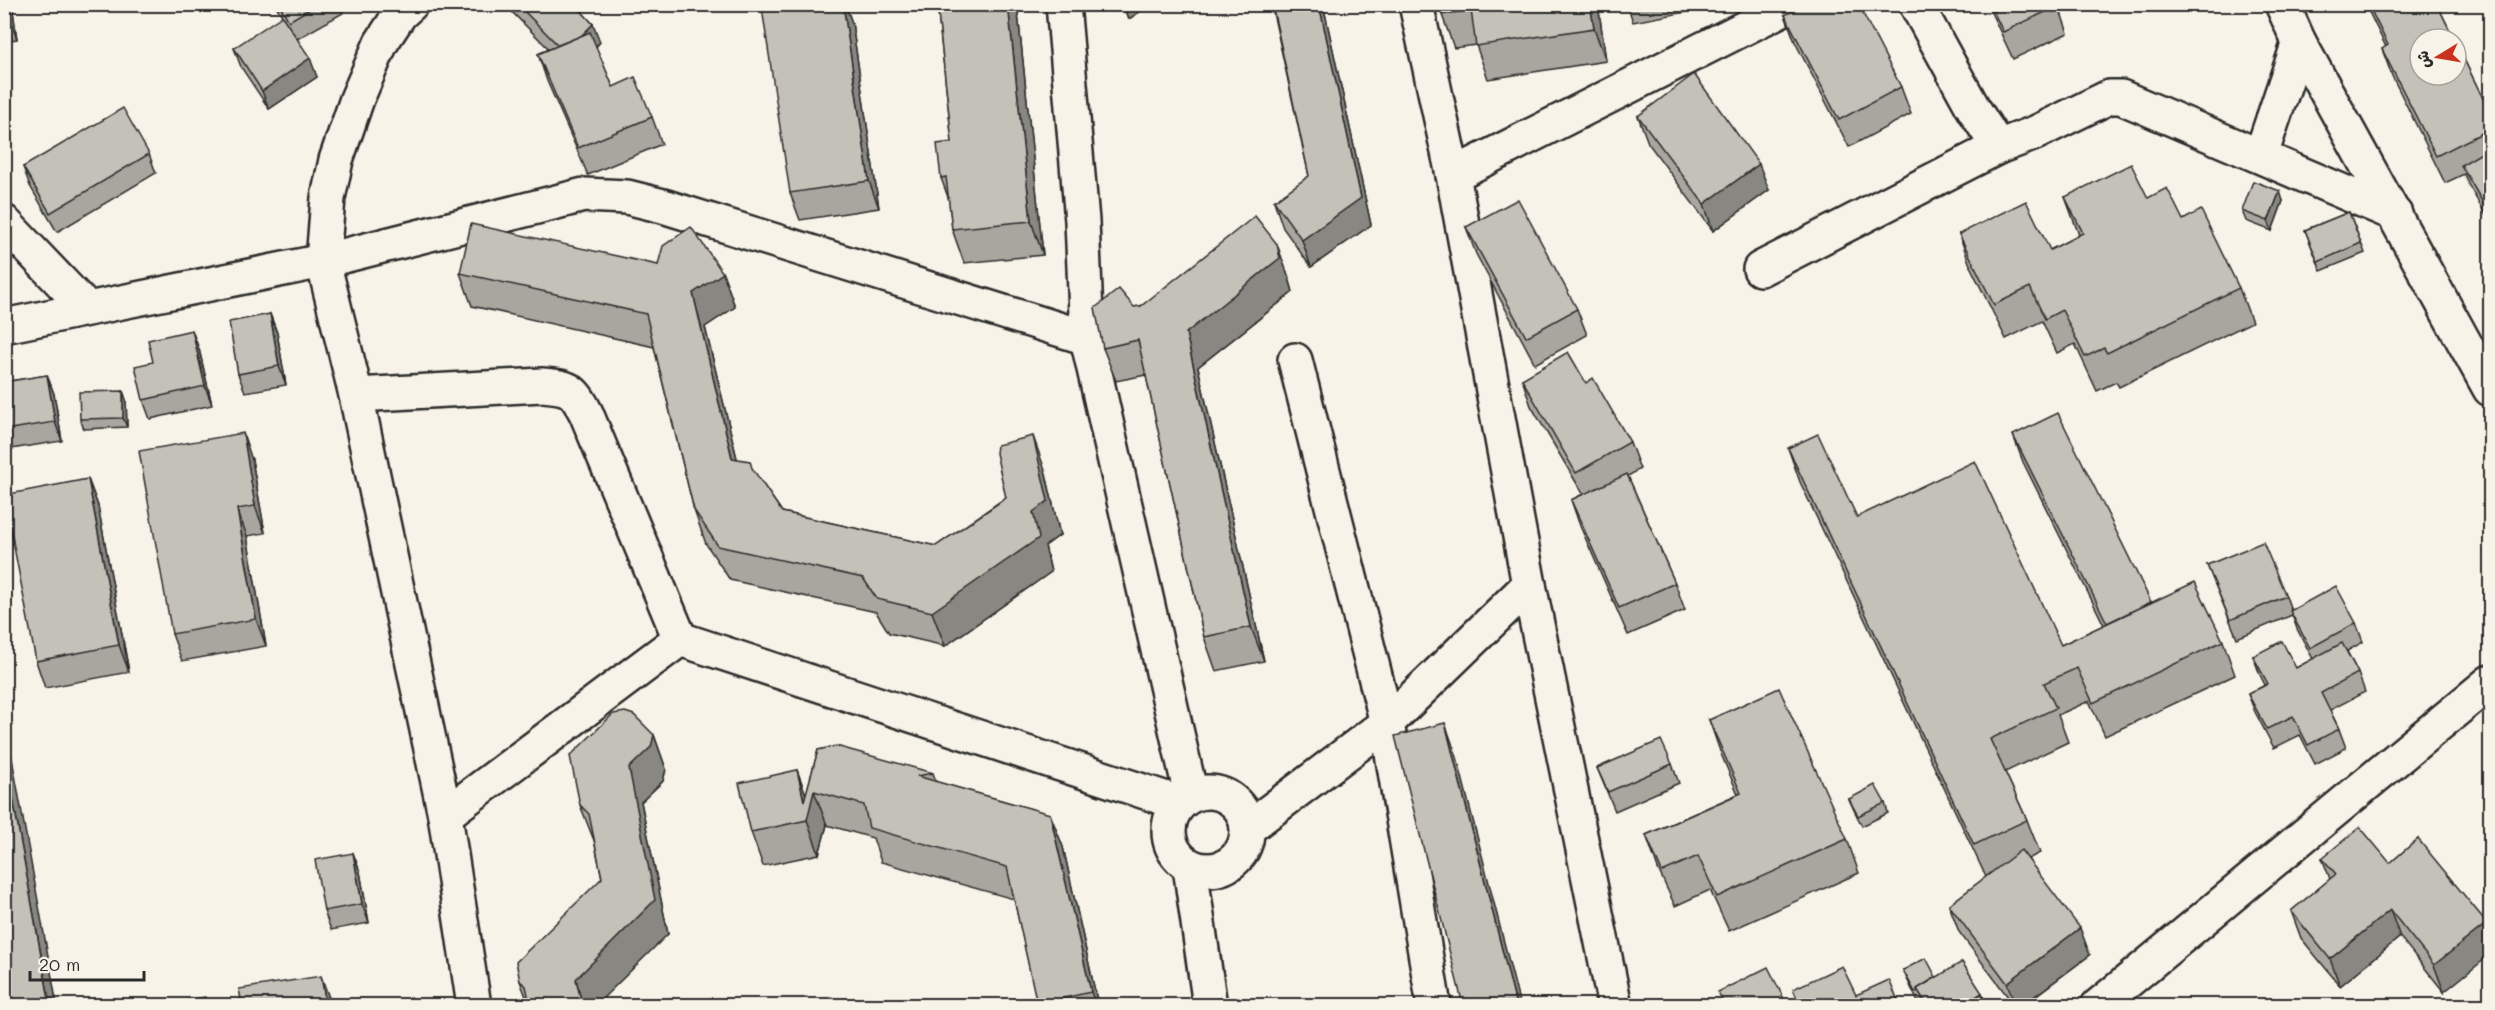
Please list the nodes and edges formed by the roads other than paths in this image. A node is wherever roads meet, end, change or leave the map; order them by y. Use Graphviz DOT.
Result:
graph roads {
  1 [pos="411,4"];
  2 [pos="1063,4"];
  3 [pos="1416,4"];
  4 [pos="1792,4"];
  5 [pos="1916,4"];
  6 [pos="2282,4"];
  7 [pos="2299,42"];
  8 [pos="1998,147"];
  9 [pos="2261,155"];
  10 [pos="1453,175"];
  11 [pos="2395,214"];
  12 [pos="4,222"];
  13 [pos="323,261"];
  14 [pos="1760,269"];
  15 [pos="86,308"];
  16 [pos="4,326"];
  17 [pos="1087,338"];
  18 [pos="1295,360"];
  19 [pos="2490,389"];
  20 [pos="356,395"];
  21 [pos="1529,585"];
  22 [pos="680,639"];
  23 [pos="2490,682"];
  24 [pos="1387,723"];
  25 [pos="1185,799"];
  26 [pos="445,815"];
  27 [pos="1248,828"];
  28 [pos="1190,867"];
  29 [pos="474,1005"];
  30 [pos="1210,1005"];
  31 [pos="1434,1005"];
  32 [pos="1615,1005"];
  33 [pos="2098,1005"];
  1 -- 13 [label="street"];
  2 -- 17 [label="street"];
  3 -- 10 [label="street"];
  4 -- 10 [label="street"];
  5 -- 8 [label="street"];
  6 -- 7 [label="street"];
  7 -- 9 [label="street"];
  7 -- 11 [label="street"];
  8 -- 9 [label="street"];
  8 -- 14 [label="street"];
  9 -- 11 [label="street"];
  10 -- 21 [label="street"];
  11 -- 19 [label="street"];
  12 -- 15 [label="street"];
  13 -- 15 [label="street"];
  13 -- 17 [label="street"];
  13 -- 20 [label="street"];
  15 -- 16 [label="street"];
  17 -- 25 [label="street"];
  18 -- 24 [label="street"];
  20 -- 22 [label="street"];
  20 -- 26 [label="street"];
  21 -- 24 [label="street"];
  21 -- 32 [label="street"];
  22 -- 25 [label="street"];
  22 -- 26 [label="street"];
  23 -- 33 [label="street"];
  24 -- 27 [label="street"];
  24 -- 31 [label="street"];
  25 -- 27 [label="street"];
  25 -- 28 [label="street"];
  26 -- 29 [label="street"];
  27 -- 28 [label="street"];
  28 -- 30 [label="street"];
}
